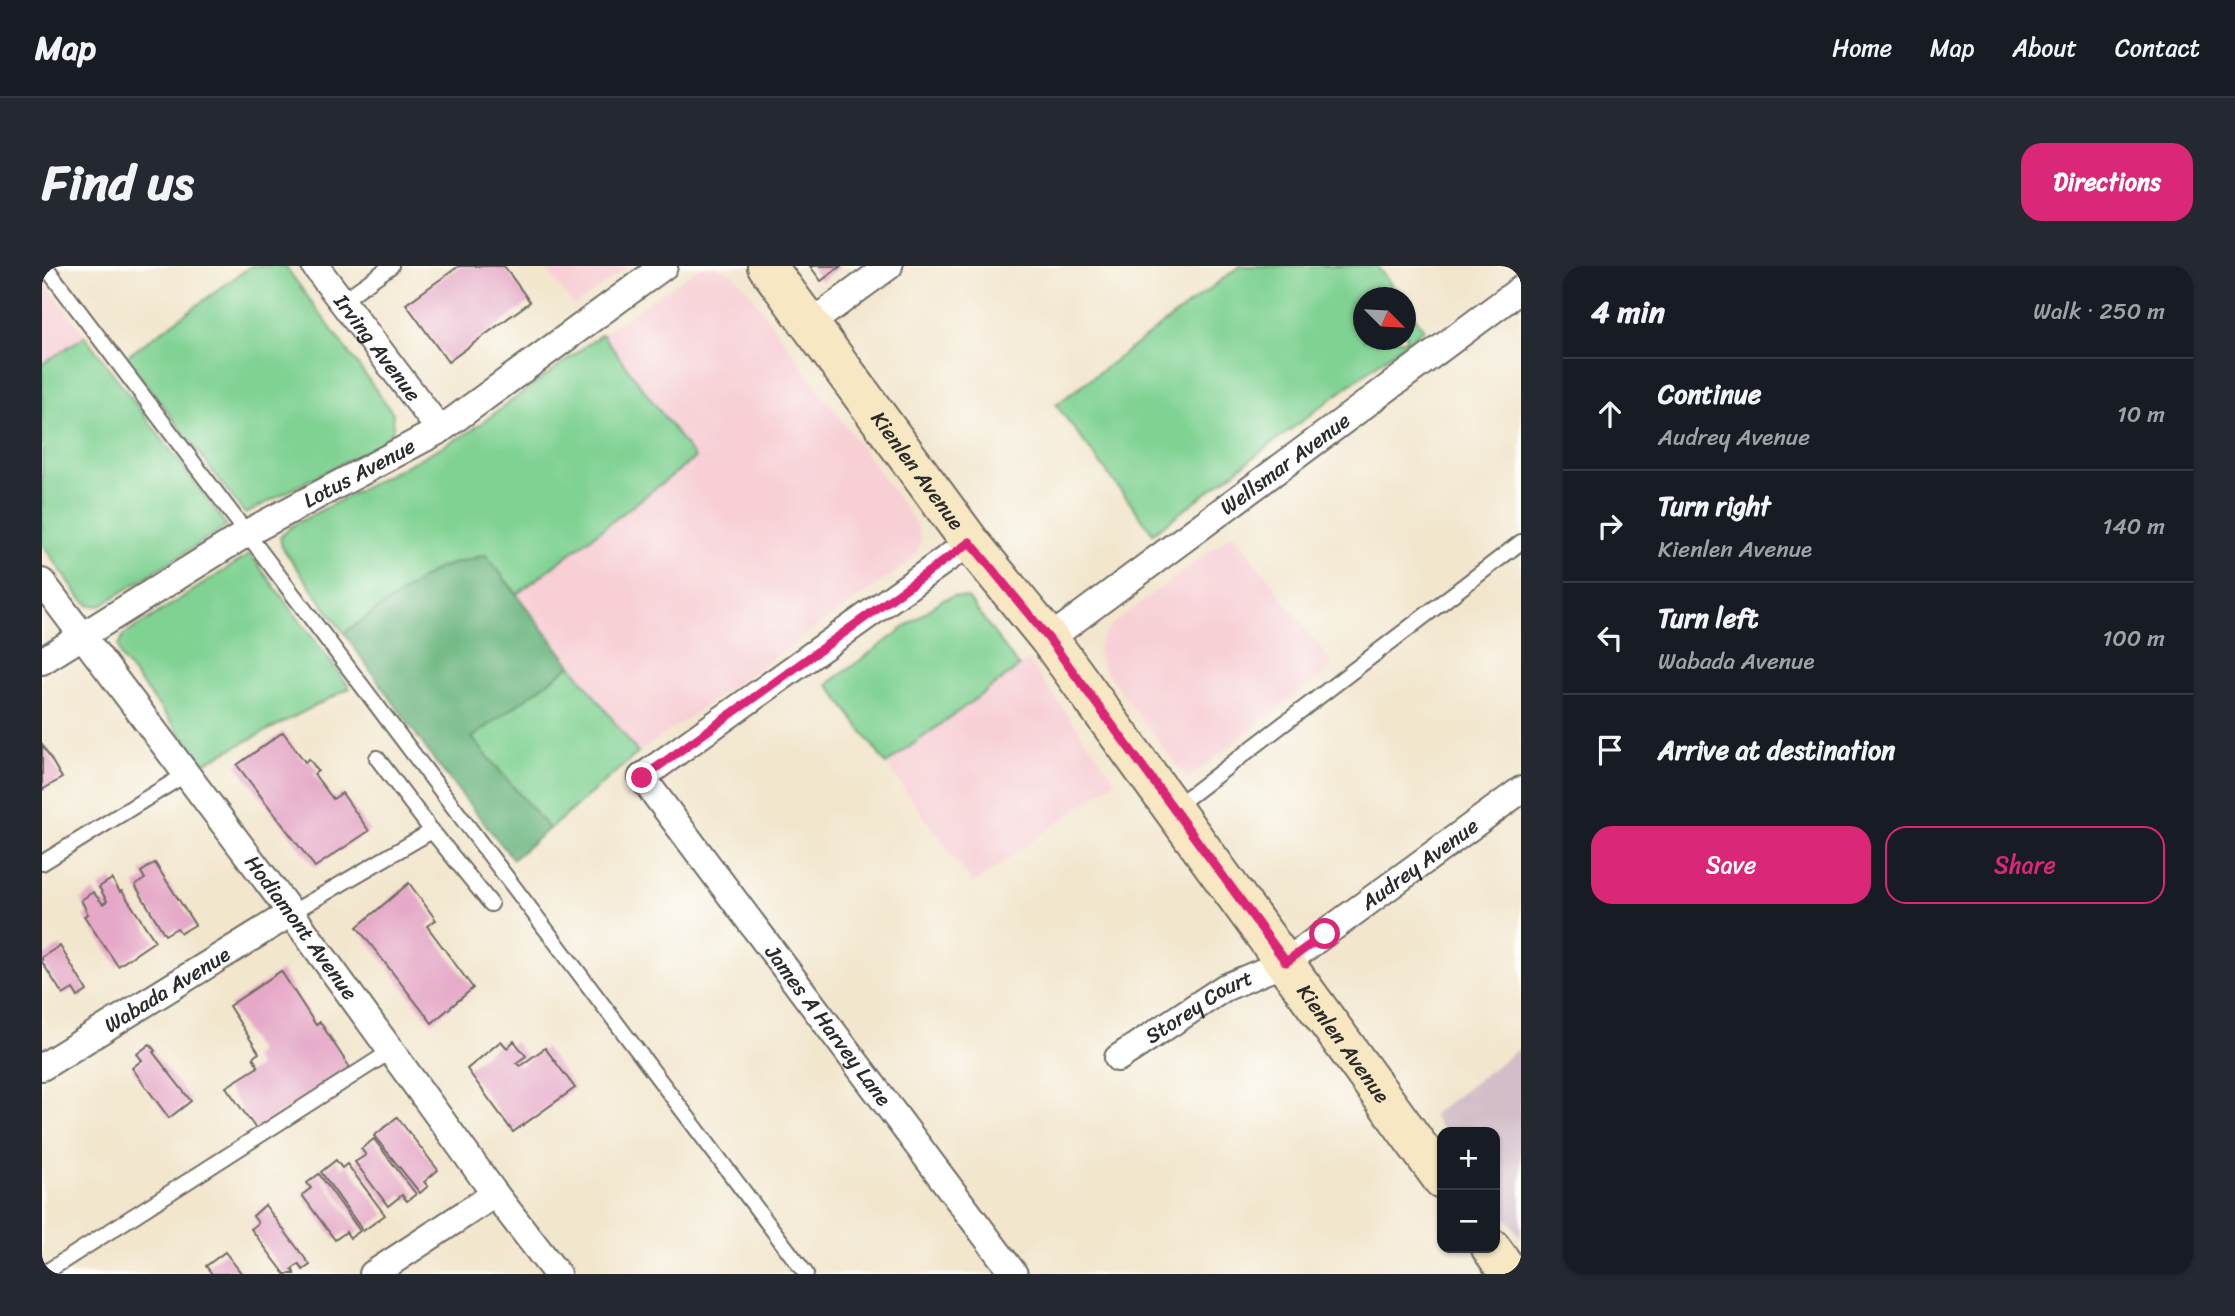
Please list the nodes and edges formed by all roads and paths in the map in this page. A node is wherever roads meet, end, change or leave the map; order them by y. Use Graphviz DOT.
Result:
graph roads {
  1 [pos="45,266"];
  2 [pos="315,266"];
  3 [pos="391,266"];
  4 [pos="664,266"];
  5 [pos="767,266"];
  6 [pos="889,266"];
  7 [pos="1521,289"];
  8 [pos="342,301"];
  9 [pos="811,323"];
  10 [pos="440,430"];
  11 [pos="247,533"];
  12 [pos="970,542"];
  13 [pos="1521,542"];
  14 [pos="42,582"];
  15 [pos="82,636"];
  16 [pos="1049,639"];
  17 [pos="42,661"];
  18 [pos="377,758"];
  19 [pos="186,774"];
  20 [pos="1521,790"];
  21 [pos="1174,808"];
  22 [pos="432,831"];
  23 [pos="42,863"];
  24 [pos="491,904"];
  25 [pos="291,913"];
  26 [pos="1286,962"];
  27 [pos="391,1051"];
  28 [pos="1118,1058"];
  29 [pos="42,1067"];
  30 [pos="1437,1172"];
  31 [pos="495,1194"];
  32 [pos="1495,1253"];
  33 [pos="43,1274"];
  34 [pos="373,1274"];
  35 [pos="557,1274"];
  36 [pos="806,1274"];
  37 [pos="1014,1274"];
  38 [pos="1510,1274"];
  1 -- 11 [label="lane"];
  2 -- 8 [label="street, Irving Avenue"];
  3 -- 8 [label="lane"];
  4 -- 10 [label="street, Lotus Avenue"];
  5 -- 9 [label="main road, Kienlen Avenue"];
  6 -- 9 [label="street"];
  7 -- 16 [label="street, Wellsmar Avenue"];
  8 -- 10 [label="street, Irving Avenue"];
  9 -- 12 [label="main road, Kienlen Avenue"];
  10 -- 11 [label="street, Lotus Avenue"];
  11 -- 15 [label="street, Lotus Avenue"];
  11 -- 36 [label="lane"];
  12 -- 16 [label="main road, Kienlen Avenue"];
  12 -- 37 [label="street, James A Harvey Lane"];
  13 -- 21 [label="lane"];
  14 -- 15 [label="street, Hodiamont Avenue"];
  15 -- 17 [label="street, Lotus Avenue"];
  15 -- 19 [label="street, Hodiamont Avenue"];
  16 -- 21 [label="main road, Kienlen Avenue"];
  18 -- 22 [label="lane"];
  19 -- 23 [label="lane"];
  19 -- 25 [label="street, Hodiamont Avenue"];
  20 -- 26 [label="street, Audrey Avenue"];
  21 -- 26 [label="main road, Kienlen Avenue"];
  22 -- 24 [label="lane"];
  22 -- 25 [label="lane"];
  25 -- 27 [label="street, Hodiamont Avenue"];
  25 -- 29 [label="street, Wabada Avenue"];
  26 -- 28 [label="street, Storey Court"];
  26 -- 30 [label="main road, Kienlen Avenue"];
  27 -- 31 [label="street, Hodiamont Avenue"];
  27 -- 33 [label="lane"];
  31 -- 34 [label="street"];
  31 -- 35 [label="street, Hodiamont Avenue"];
  32 -- 38 [label="main road"];
}
